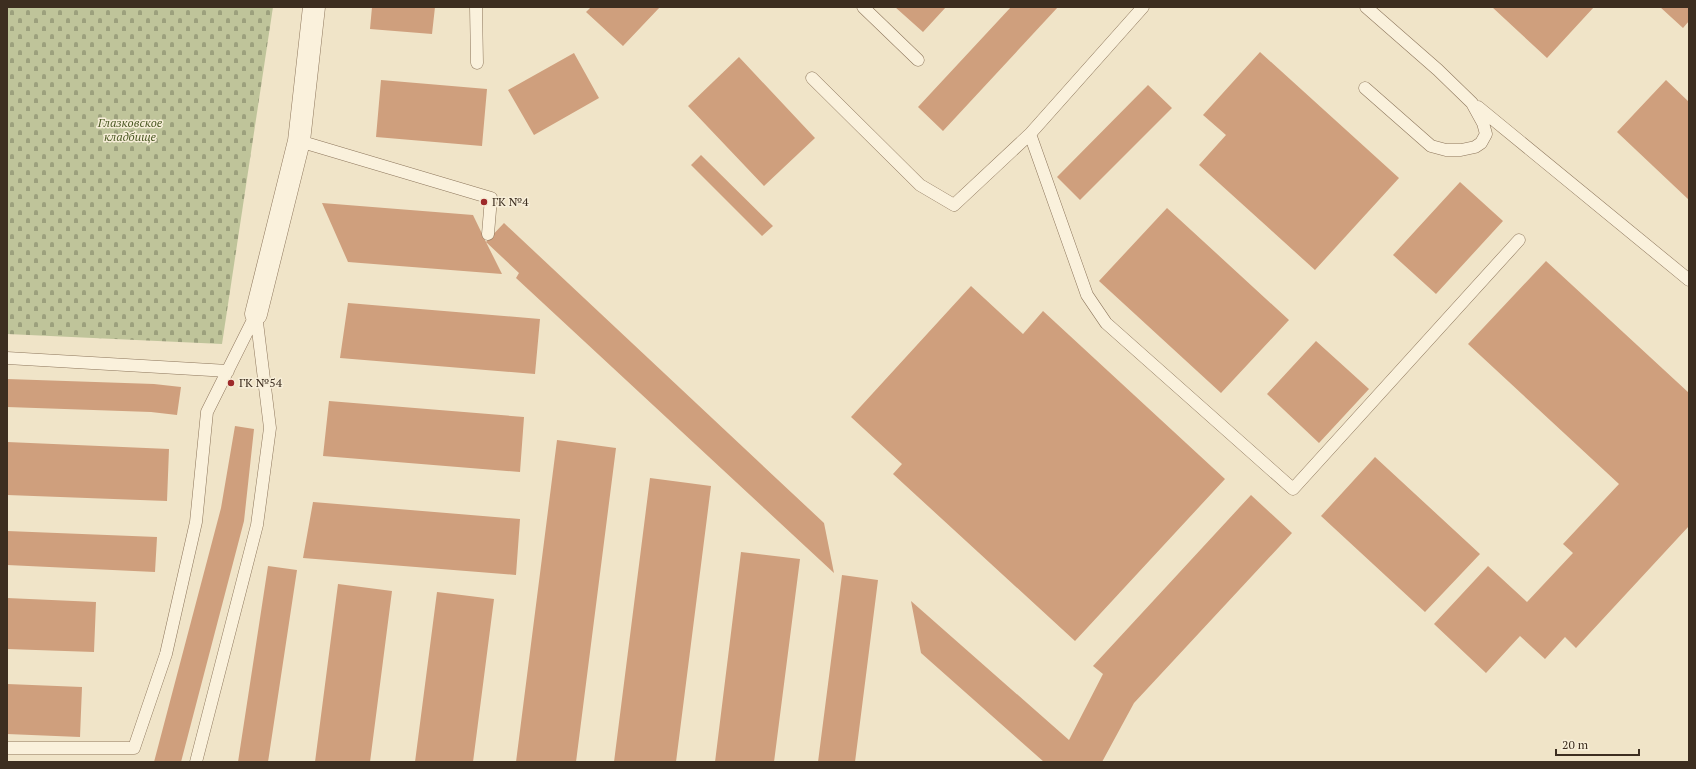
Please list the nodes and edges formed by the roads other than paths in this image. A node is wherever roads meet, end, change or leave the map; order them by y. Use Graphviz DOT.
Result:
graph roads {
  1 [pos="314,7"];
  2 [pos="476,7"];
  3 [pos="863,7"];
  4 [pos="1143,7"];
  5 [pos="1366,7"];
  6 [pos="918,60"];
  7 [pos="477,63"];
  8 [pos="812,78"];
  9 [pos="1365,88"];
  10 [pos="1472,103"];
  11 [pos="1030,134"];
  12 [pos="299,141"];
  13 [pos="488,234"];
  14 [pos="1519,240"];
  15 [pos="1689,280"];
  16 [pos="256,314"];
  17 [pos="7,358"];
  18 [pos="228,371"];
  19 [pos="7,748"];
  20 [pos="196,762"];
  1 -- 12 [label="street"];
  2 -- 7 [label="lane"];
  3 -- 6 [label="lane"];
  4 -- 11 [label="lane"];
  5 -- 10 [label="lane"];
  8 -- 11 [label="lane"];
  9 -- 10 [label="lane"];
  10 -- 15 [label="lane"];
  11 -- 14 [label="lane"];
  12 -- 13 [label="lane"];
  12 -- 16 [label="street"];
  16 -- 18 [label="lane"];
  16 -- 20 [label="lane"];
  17 -- 18 [label="lane"];
  18 -- 19 [label="lane"];
}
